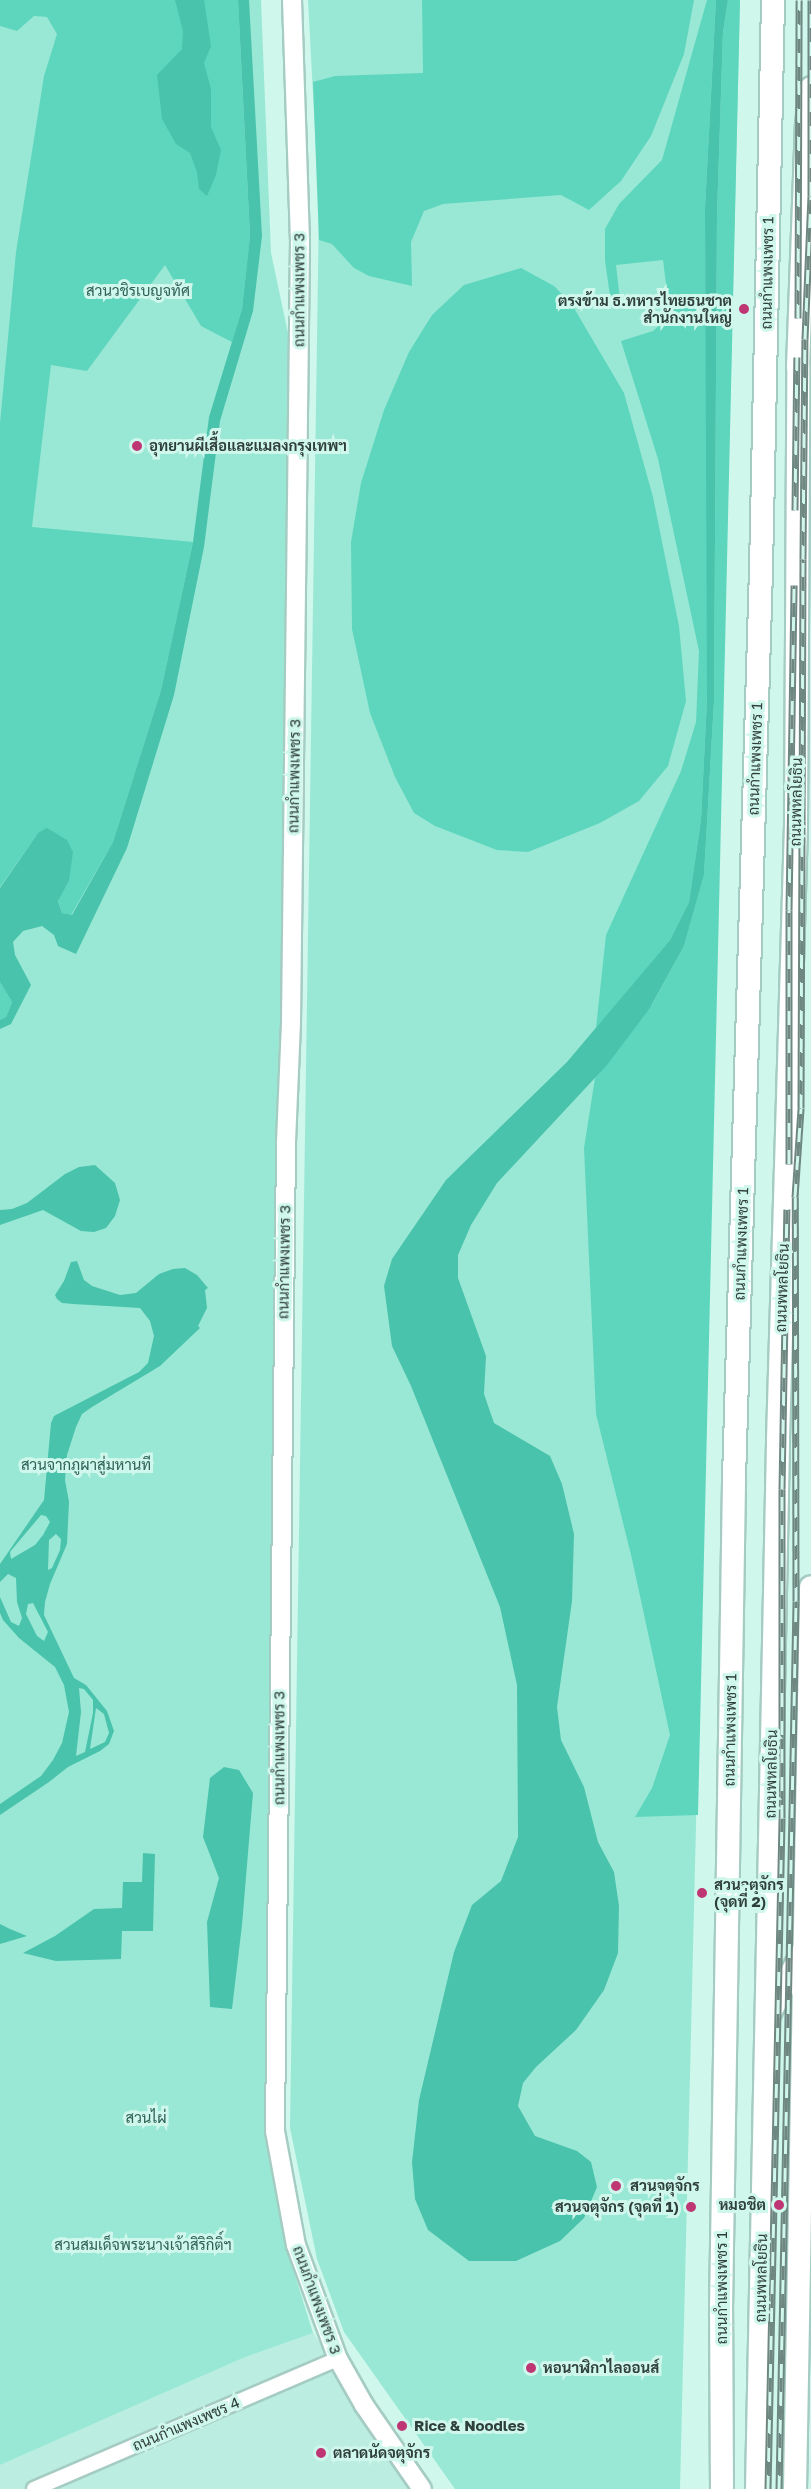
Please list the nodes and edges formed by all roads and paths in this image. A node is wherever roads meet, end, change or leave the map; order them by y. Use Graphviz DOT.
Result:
graph roads {
  1 [pos="292,0"];
  2 [pos="773,0"];
  3 [pos="811,88"];
  4 [pos="796,740"];
  5 [pos="811,780"];
  6 [pos="811,1587"];
  7 [pos="805,1947"];
  8 [pos="766,2020"];
  9 [pos="338,2359"];
  10 [pos="34,2489"];
  11 [pos="422,2489"];
  12 [pos="722,2489"];
  13 [pos="757,2489"];
  14 [pos="795,2489"];
  1 -- 9 [label="street, ถนนกำแพงเพชร 3"];
  2 -- 12 [label="main road, ถนนกำแพงเพชร 1"];
  3 -- 4 [label="main road, ถนนพหลโยธิน"];
  4 -- 5 [label="main road"];
  4 -- 8 [label="main road, ถนนพหลโยธิน"];
  6 -- 7 [label="main road"];
  7 -- 8 [label="main road"];
  7 -- 14 [label="main road"];
  8 -- 13 [label="main road, ถนนพหลโยธิน"];
  9 -- 10 [label="street, ถนนกำแพงเพชร 4"];
  9 -- 11 [label="street, ถนนกำแพงเพชร 3"];
}
